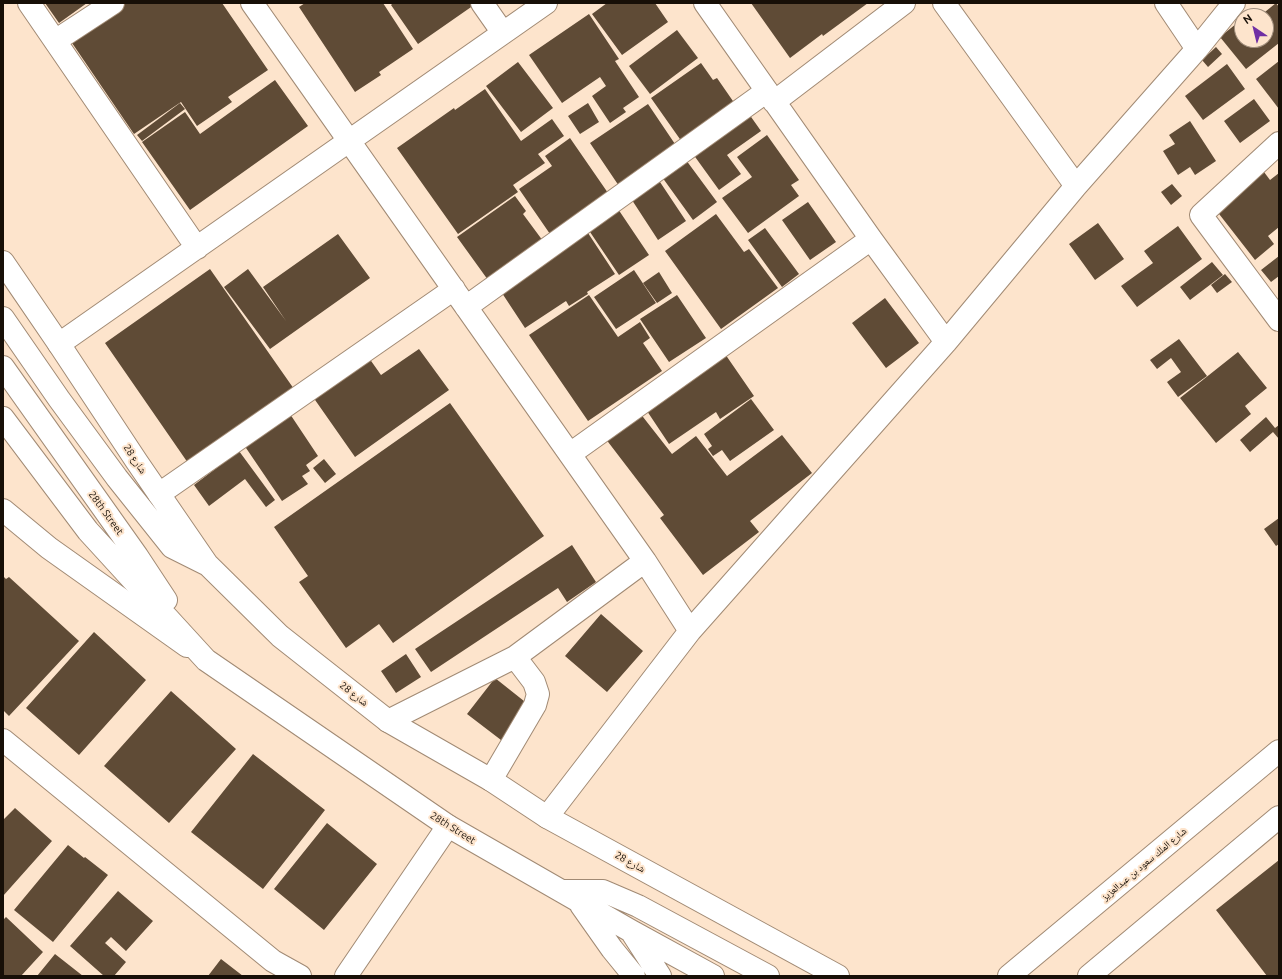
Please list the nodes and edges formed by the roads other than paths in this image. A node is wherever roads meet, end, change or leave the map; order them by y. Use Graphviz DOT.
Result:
graph roads {
  1 [pos="29,3"];
  2 [pos="113,3"];
  3 [pos="252,3"];
  4 [pos="482,3"];
  5 [pos="546,3"];
  6 [pos="705,3"];
  7 [pos="904,3"];
  8 [pos="944,3"];
  9 [pos="1166,3"];
  10 [pos="1234,3"];
  11 [pos="503,33"];
  12 [pos="55,41"];
  13 [pos="1197,49"];
  14 [pos="770,96"];
  15 [pos="350,141"];
  16 [pos="1279,143"];
  17 [pos="1076,186"];
  18 [pos="871,239"];
  19 [pos="197,248"];
  20 [pos="3,262"];
  21 [pos="454,289"];
  22 [pos="466,306"];
  23 [pos="3,318"];
  24 [pos="1279,320"];
  25 [pos="946,342"];
  26 [pos="59,344"];
  27 [pos="3,367"];
  28 [pos="3,418"];
  29 [pos="570,454"];
  30 [pos="159,494"];
  31 [pos="3,510"];
  32 [pos="646,561"];
  33 [pos="207,564"];
  34 [pos="690,631"];
  35 [pos="515,657"];
  36 [pos="206,660"];
  37 [pos="388,721"];
  38 [pos="3,740"];
  39 [pos="1279,751"];
  40 [pos="491,780"];
  41 [pos="547,817"];
  42 [pos="1279,817"];
  43 [pos="448,826"];
  44 [pos="570,895"];
  45 [pos="631,932"];
  46 [pos="300,976"];
  47 [pos="346,976"];
  48 [pos="634,976"];
  49 [pos="660,976"];
  50 [pos="713,976"];
  51 [pos="768,976"];
  52 [pos="838,976"];
  53 [pos="1009,976"];
  54 [pos="1089,976"];
  1 -- 12 [label="street"];
  2 -- 12 [label="street"];
  3 -- 15 [label="street"];
  4 -- 11 [label="street"];
  5 -- 11 [label="street"];
  6 -- 14 [label="street"];
  7 -- 14 [label="street"];
  8 -- 17 [label="street"];
  9 -- 13 [label="street"];
  10 -- 13 [label="street"];
  11 -- 15 [label="street"];
  12 -- 19 [label="street"];
  13 -- 17 [label="street"];
  14 -- 18 [label="street"];
  14 -- 22 [label="street"];
  15 -- 19 [label="street"];
  15 -- 21 [label="street"];
  16 -- 24 [label="street"];
  17 -- 25 [label="street"];
  18 -- 25 [label="street"];
  18 -- 29 [label="street"];
  19 -- 26 [label="street"];
  20 -- 26 [label="street, شارع 28"];
  21 -- 22 [label="street"];
  21 -- 30 [label="street"];
  22 -- 29 [label="street"];
  23 -- 33 [label="street"];
  25 -- 34 [label="street"];
  26 -- 30 [label="street, شارع 28"];
  27 -- 36 [label="street, 28th Street"];
  28 -- 36 [label="street, 28th Street"];
  29 -- 32 [label="street"];
  30 -- 33 [label="street, شارع 28"];
  31 -- 36 [label="street"];
  32 -- 34 [label="street"];
  32 -- 35 [label="street"];
  33 -- 37 [label="street, شارع 28"];
  34 -- 41 [label="street"];
  35 -- 37 [label="street"];
  35 -- 40 [label="street"];
  36 -- 43 [label="street, 28th Street"];
  37 -- 40 [label="street, شارع 28"];
  38 -- 46 [label="street"];
  39 -- 53 [label="street, شارع الملك سعود بن عبدالعزيز"];
  40 -- 41 [label="street, شارع 28"];
  41 -- 52 [label="street, شارع 28"];
  42 -- 54 [label="street"];
  43 -- 44 [label="street, 28th Street"];
  43 -- 47 [label="street"];
  44 -- 45 [label="street, 28th Street"];
  44 -- 48 [label="street"];
  44 -- 51 [label="street"];
  45 -- 49 [label="street"];
  45 -- 50 [label="street, 28th Street"];
}
